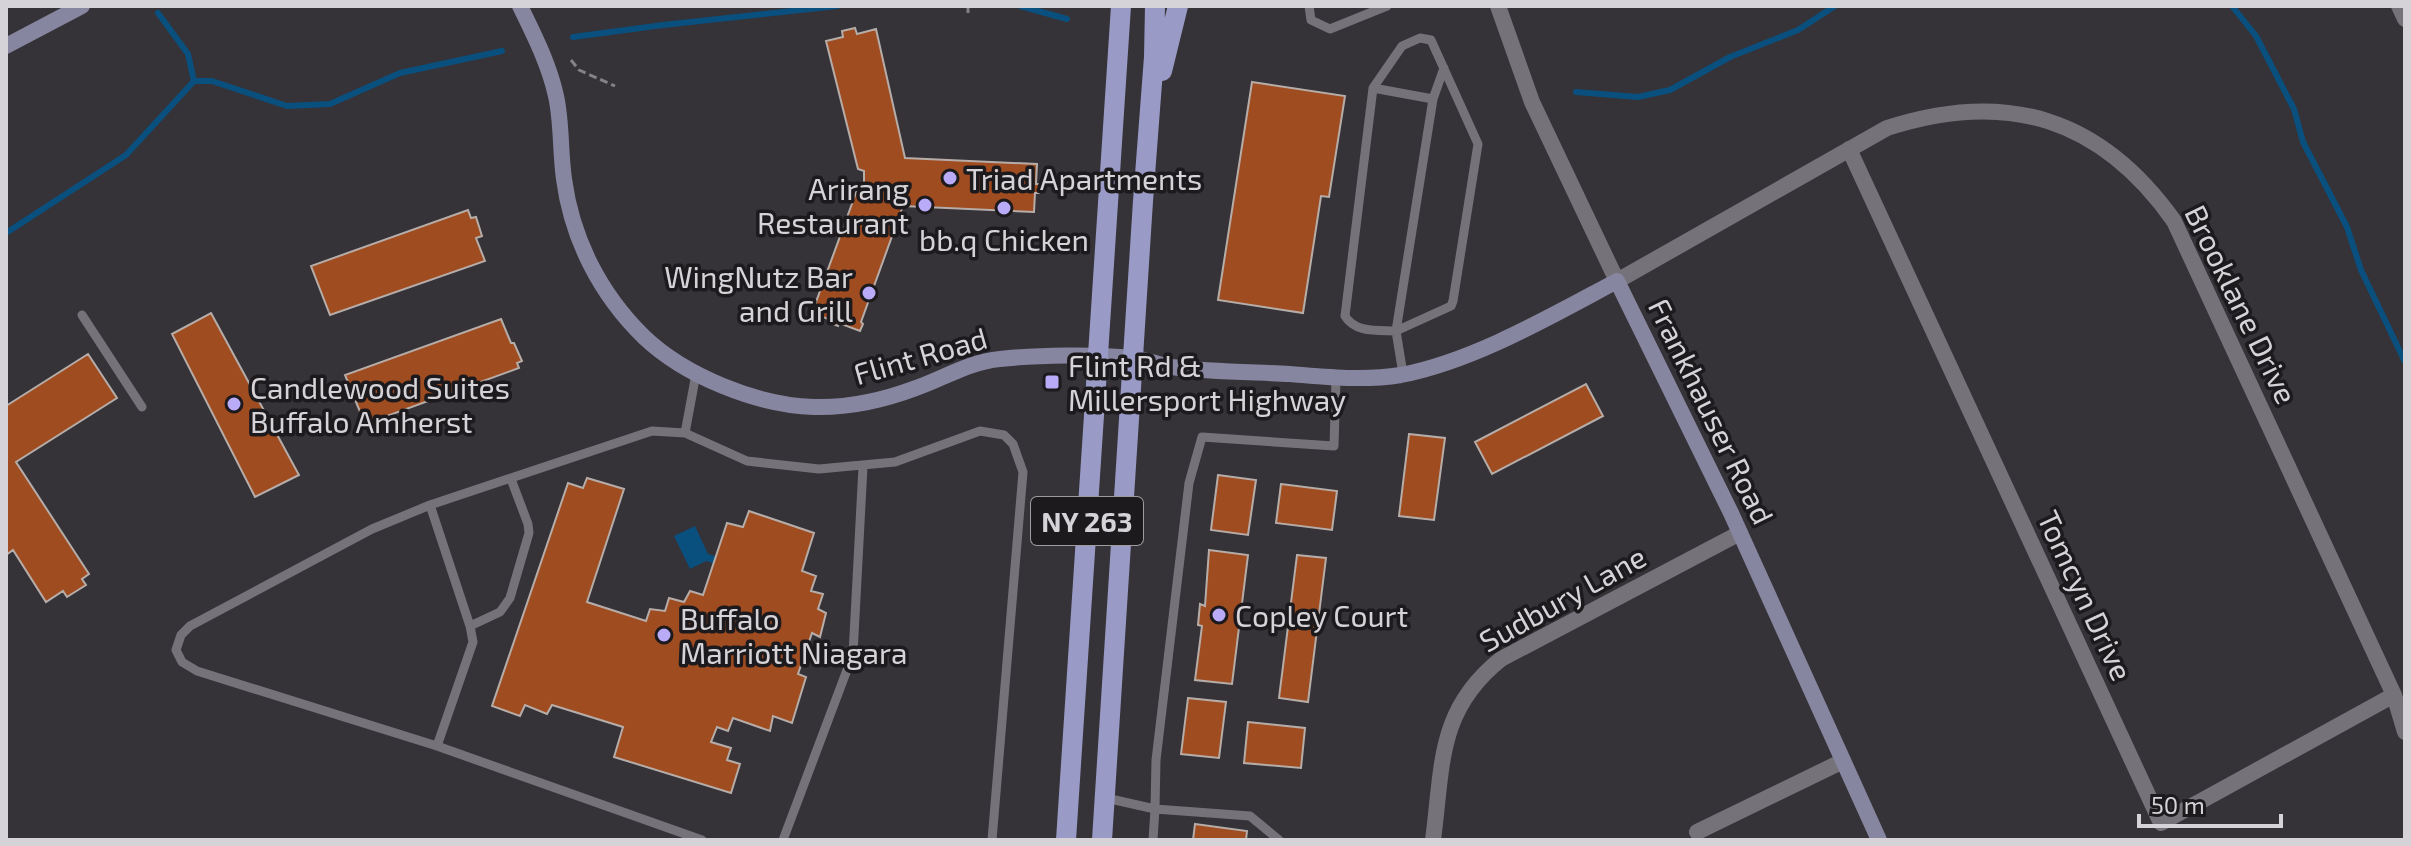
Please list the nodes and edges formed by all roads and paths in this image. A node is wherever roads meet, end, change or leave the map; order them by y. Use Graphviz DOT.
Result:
graph roads {
  1 [pos="82,6"];
  2 [pos="520,6"];
  3 [pos="968,6"];
  4 [pos="1121,6"];
  5 [pos="1155,6"];
  6 [pos="1178,6"];
  7 [pos="1309,6"];
  8 [pos="1385,6"];
  9 [pos="1498,6"];
  10 [pos="2399,6"];
  11 [pos="968,13"];
  12 [pos="2405,19"];
  13 [pos="6,46"];
  14 [pos="571,60"];
  15 [pos="1444,68"];
  16 [pos="615,86"];
  17 [pos="1373,88"];
  18 [pos="1433,99"];
  19 [pos="1149,117"];
  20 [pos="1849,149"];
  21 [pos="1617,281"];
  22 [pos="82,315"];
  23 [pos="1396,331"];
  24 [pos="1099,357"];
  25 [pos="1134,358"];
  26 [pos="696,374"];
  27 [pos="1403,374"];
  28 [pos="1336,378"];
  29 [pos="142,407"];
  30 [pos="685,433"];
  31 [pos="863,467"];
  32 [pos="511,479"];
  33 [pos="430,505"];
  34 [pos="1740,533"];
  35 [pos="470,626"];
  36 [pos="2394,695"];
  37 [pos="2405,732"];
  38 [pos="437,746"];
  39 [pos="1843,761"];
  40 [pos="1106,798"];
  41 [pos="1155,809"];
  42 [pos="1697,832"];
  43 [pos="702,840"];
  44 [pos="783,840"];
  45 [pos="992,840"];
  46 [pos="1066,840"];
  47 [pos="1102,840"];
  48 [pos="1153,840"];
  49 [pos="1279,840"];
  50 [pos="1433,840"];
  51 [pos="1879,840"];
  1 -- 13 [label="street"];
  2 -- 26 [label="street, Flint Road"];
  3 -- 11 [label="path"];
  4 -- 24 [label="main road, NY 263"];
  5 -- 19 [label="main road, NY 263"];
  6 -- 19 [label="main road"];
  7 -- 8 [label="lane"];
  9 -- 21 [label="street, Frankhauser Road"];
  10 -- 12 [label="street"];
  14 -- 16 [label="path"];
  15 -- 17 [label="lane"];
  15 -- 18 [label="lane"];
  15 -- 23 [label="lane"];
  17 -- 18 [label="lane"];
  17 -- 23 [label="lane"];
  18 -- 23 [label="lane"];
  19 -- 25 [label="main road, NY 263"];
  20 -- 21 [label="street, Brooklane Drive"];
  20 -- 36 [label="street, Brooklane Drive"];
  20 -- 36 [label="street, Tomcyn Drive"];
  21 -- 27 [label="street, Flint Road"];
  21 -- 34 [label="street, Frankhauser Road"];
  22 -- 29 [label="lane"];
  23 -- 27 [label="lane"];
  24 -- 25 [label="street, Flint Road"];
  24 -- 26 [label="street, Flint Road"];
  24 -- 46 [label="main road, NY 263"];
  25 -- 28 [label="street, Flint Road"];
  25 -- 40 [label="main road, NY 263"];
  26 -- 30 [label="lane"];
  27 -- 28 [label="street, Flint Road"];
  28 -- 41 [label="lane"];
  30 -- 31 [label="lane"];
  30 -- 32 [label="lane"];
  31 -- 44 [label="lane"];
  31 -- 45 [label="lane"];
  32 -- 33 [label="lane"];
  32 -- 35 [label="lane"];
  33 -- 35 [label="lane"];
  33 -- 38 [label="lane"];
  34 -- 39 [label="street, Frankhauser Road"];
  34 -- 50 [label="street, Sudbury Lane"];
  35 -- 38 [label="lane"];
  36 -- 37 [label="street, Brooklane Drive"];
  38 -- 43 [label="lane"];
  39 -- 42 [label="street"];
  39 -- 51 [label="street, Frankhauser Road"];
  40 -- 41 [label="lane"];
  40 -- 47 [label="main road, NY 263"];
  41 -- 48 [label="lane"];
  41 -- 49 [label="lane"];
}
